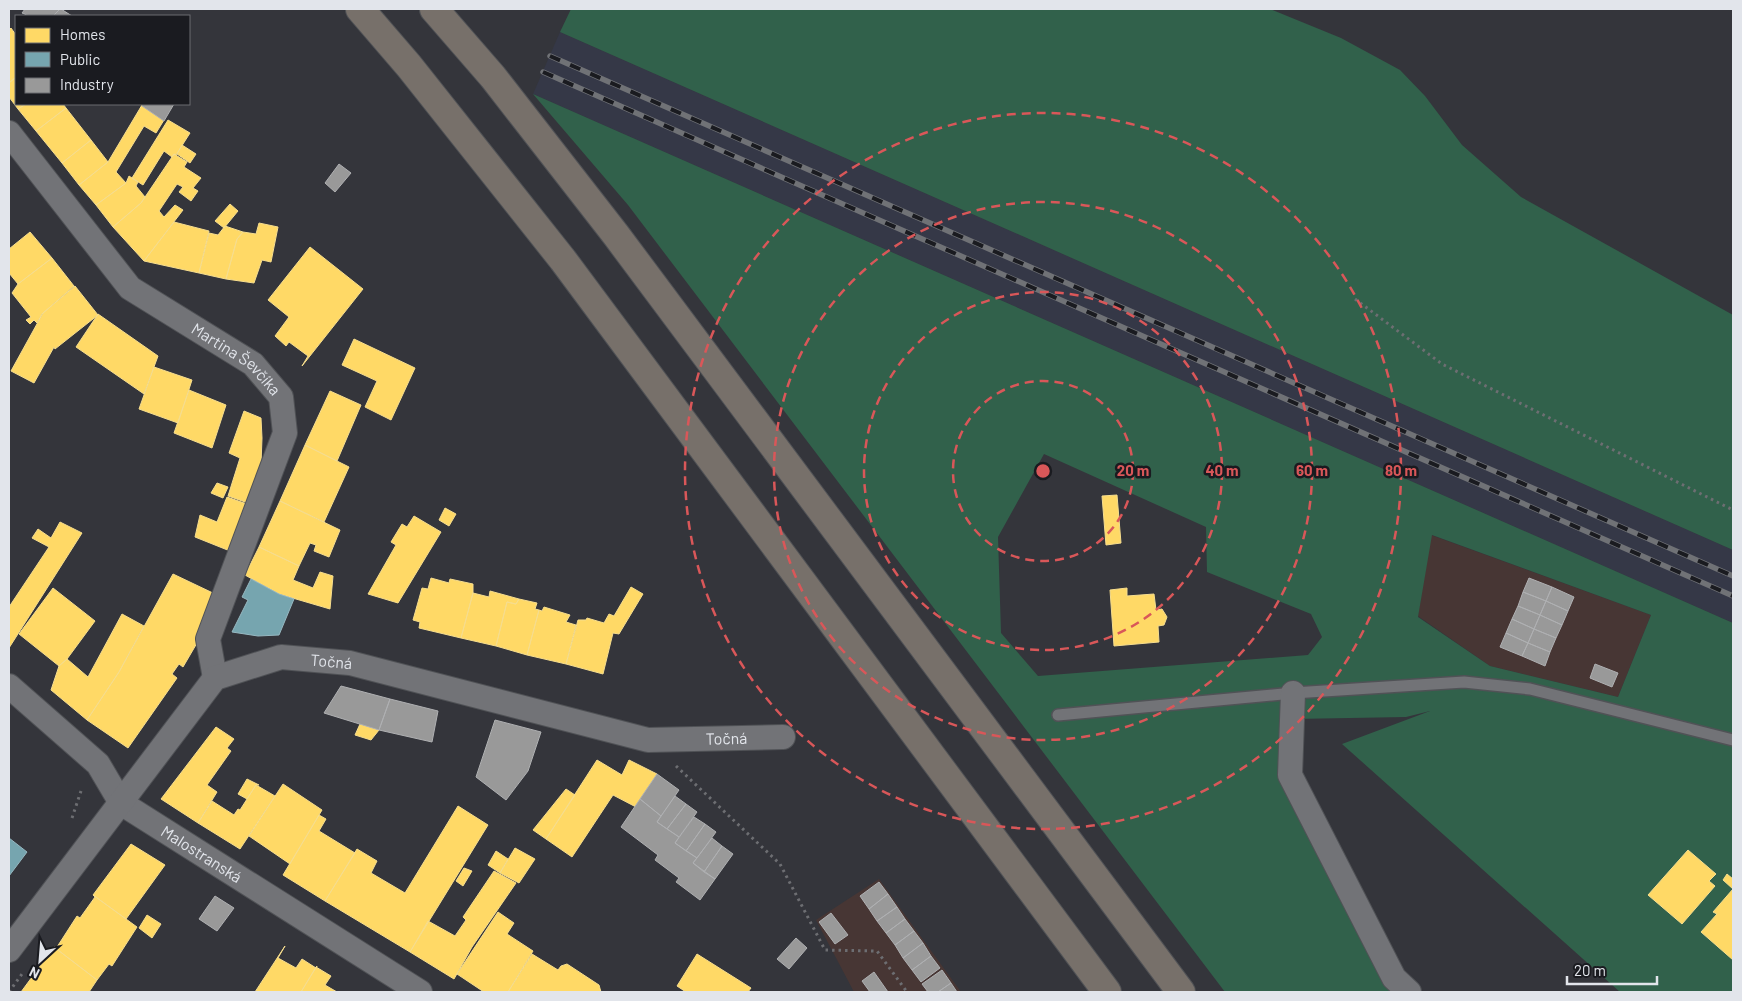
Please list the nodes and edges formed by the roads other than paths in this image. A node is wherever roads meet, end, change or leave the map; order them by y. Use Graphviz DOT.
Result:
graph roads {
  1 [pos="360,9"];
  2 [pos="434,9"];
  3 [pos="9,133"];
  4 [pos="215,678"];
  5 [pos="9,686"];
  6 [pos="1293,693"];
  7 [pos="1058,715"];
  8 [pos="783,737"];
  9 [pos="1733,740"];
  10 [pos="120,803"];
  11 [pos="9,950"];
  12 [pos="420,992"];
  13 [pos="1107,992"];
  14 [pos="1181,992"];
  15 [pos="1409,992"];
  1 -- 13 [label="highway"];
  2 -- 14 [label="highway"];
  3 -- 4 [label="street, Martina Ševčíka"];
  4 -- 8 [label="street, Točná"];
  4 -- 10 [label="street"];
  5 -- 10 [label="street, Malostranská"];
  6 -- 7 [label="lane"];
  6 -- 9 [label="lane"];
  6 -- 15 [label="street"];
  10 -- 11 [label="street"];
  10 -- 12 [label="street, Malostranská"];
}
